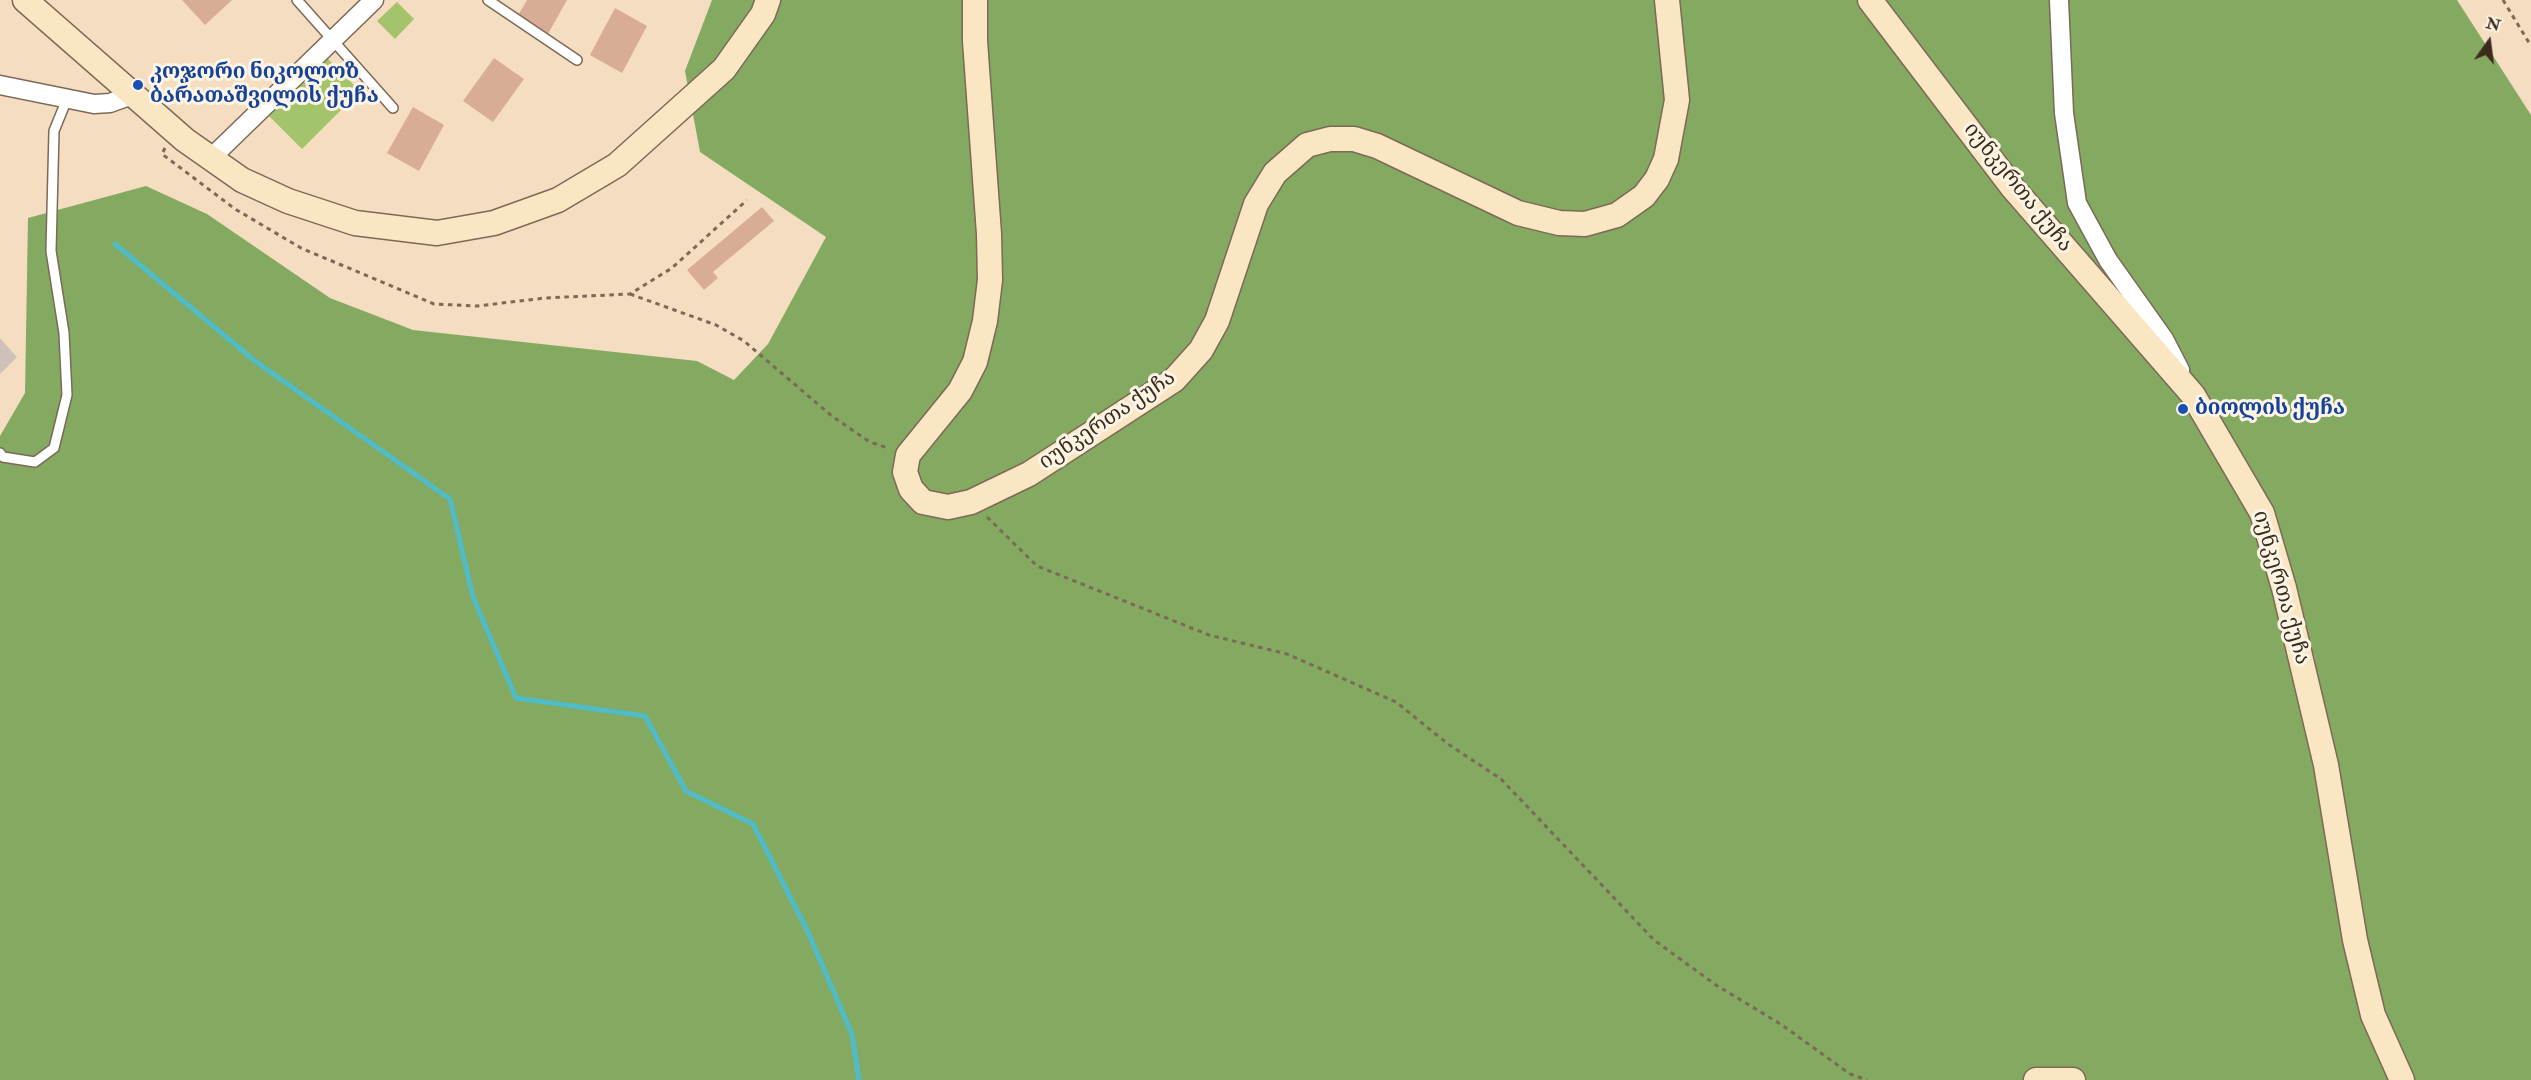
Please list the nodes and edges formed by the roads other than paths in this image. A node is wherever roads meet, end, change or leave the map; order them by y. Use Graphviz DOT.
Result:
graph roads {
  1 [pos="25,0"];
  2 [pos="297,0"];
  3 [pos="374,0"];
  4 [pos="488,0"];
  5 [pos="768,0"];
  6 [pos="975,0"];
  7 [pos="1667,0"];
  8 [pos="1870,0"];
  9 [pos="2059,0"];
  10 [pos="333,41"];
  11 [pos="577,60"];
  12 [pos="0,85"];
  13 [pos="132,95"];
  14 [pos="67,99"];
  15 [pos="393,108"];
  16 [pos="210,159"];
  17 [pos="2193,395"];
  18 [pos="0,453"];
  19 [pos="2036,1080"];
  20 [pos="2073,1080"];
  21 [pos="2402,1080"];
  1 -- 13 [label="main road"];
  2 -- 10 [label="lane"];
  3 -- 10 [label="street"];
  4 -- 11 [label="lane"];
  5 -- 16 [label="main road"];
  6 -- 7 [label="main road, იუნკერთა ქუჩა"];
  8 -- 17 [label="main road, იუნკერთა ქუჩა"];
  9 -- 17 [label="street"];
  10 -- 15 [label="lane"];
  10 -- 16 [label="street"];
  12 -- 14 [label="street"];
  13 -- 14 [label="street"];
  13 -- 16 [label="main road"];
  14 -- 18 [label="lane"];
  17 -- 21 [label="main road, იუნკერთა ქუჩა"];
  19 -- 20 [label="main road"];
}
